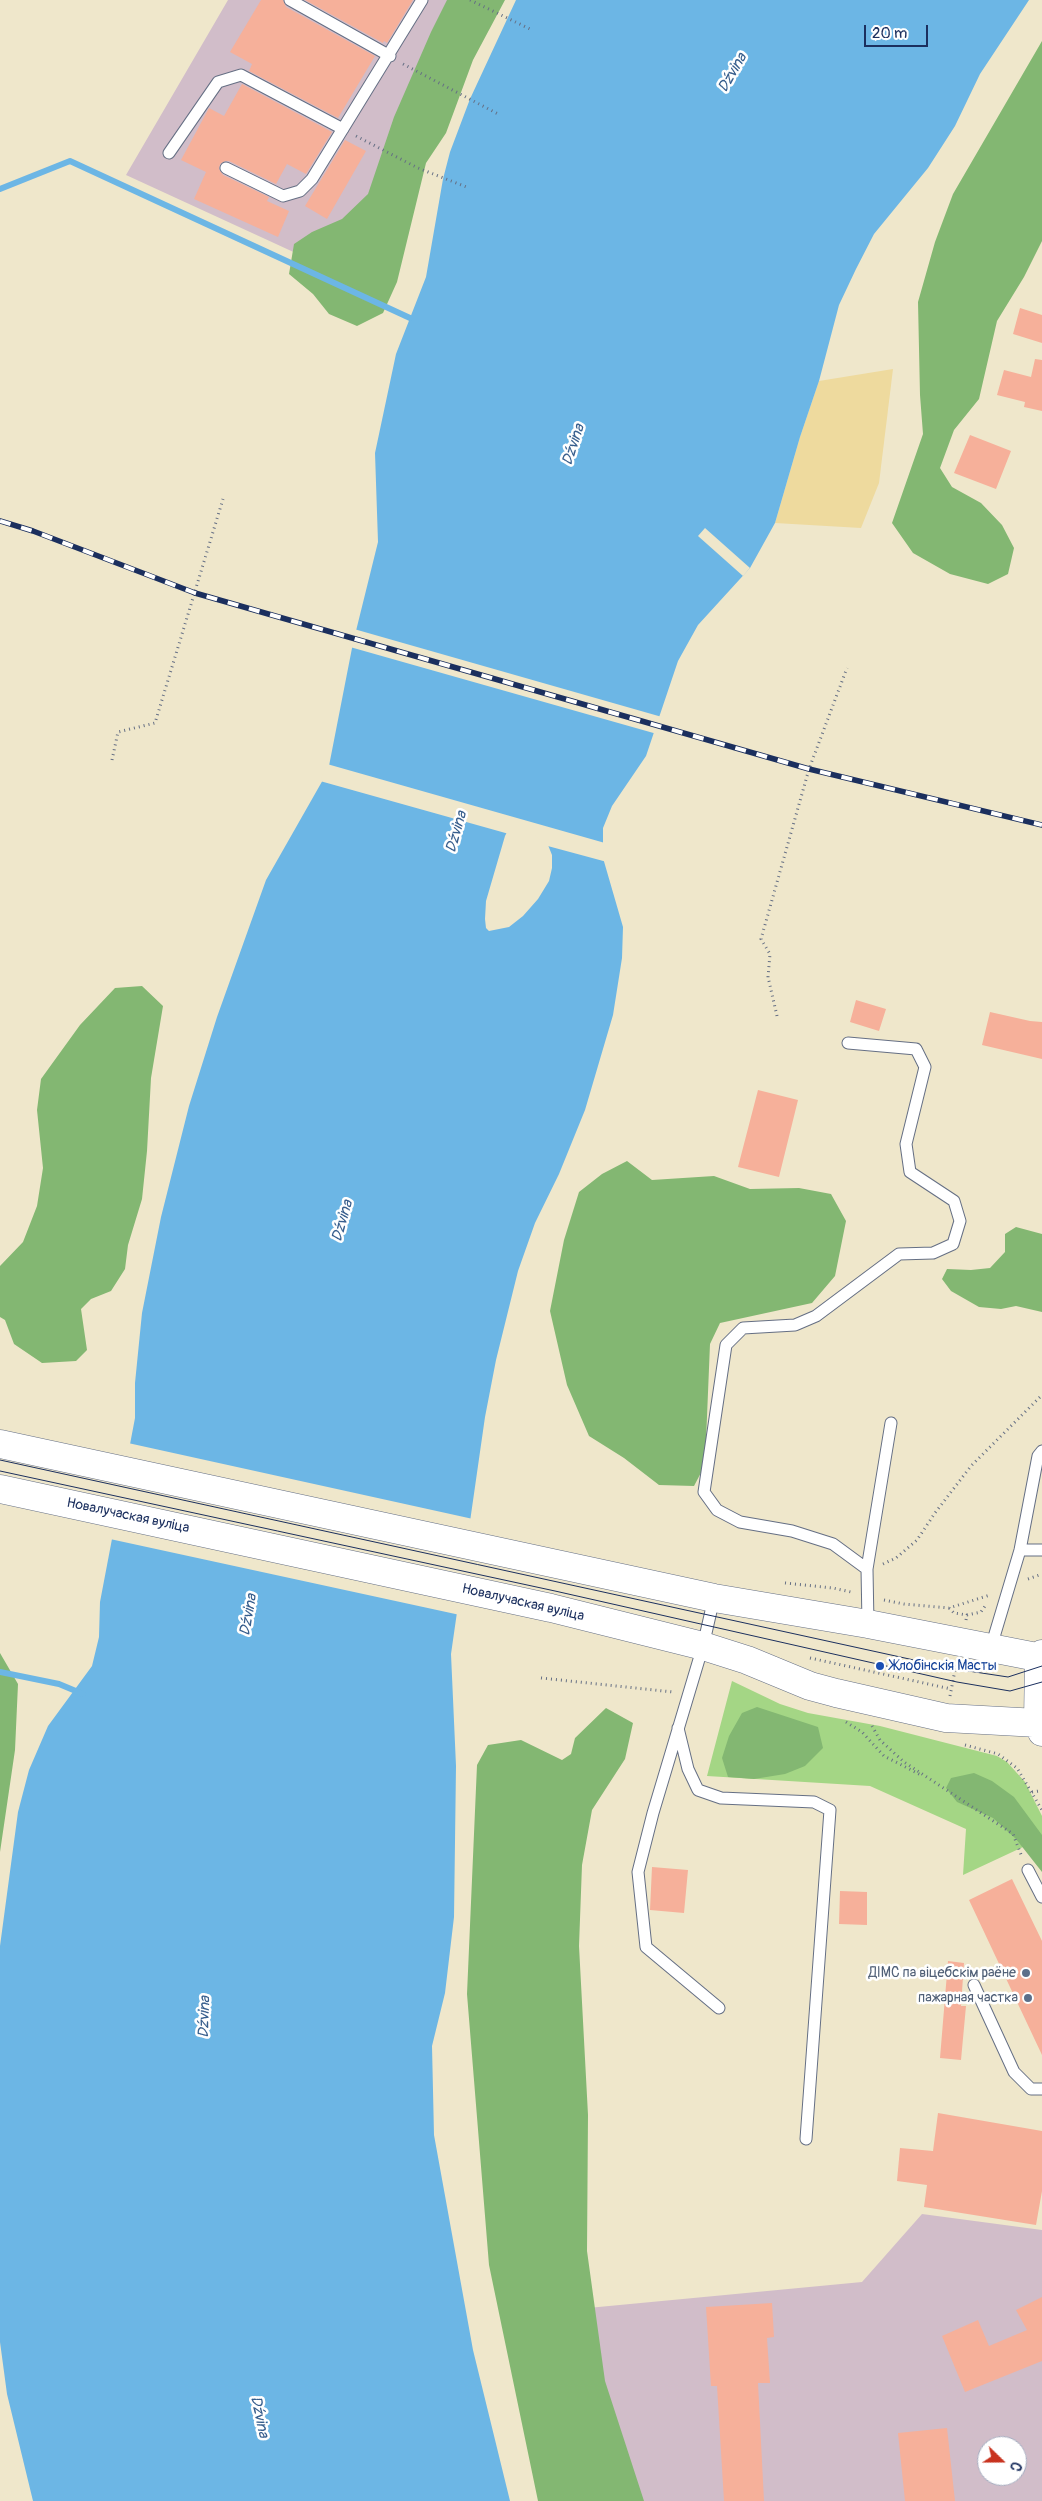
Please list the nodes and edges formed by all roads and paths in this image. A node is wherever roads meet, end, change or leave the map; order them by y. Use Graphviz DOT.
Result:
graph roads {
  1 [pos="290,0"];
  2 [pos="422,0"];
  3 [pos="470,0"];
  4 [pos="532,30"];
  5 [pos="390,56"];
  6 [pos="500,115"];
  7 [pos="343,129"];
  8 [pos="169,152"];
  9 [pos="226,168"];
  10 [pos="469,188"];
  11 [pos="223,499"];
  12 [pos="847,668"];
  13 [pos="112,760"];
  14 [pos="777,1016"];
  15 [pos="848,1043"];
  16 [pos="1042,1395"];
  17 [pos="891,1422"];
  18 [pos="0,1444"];
  19 [pos="1042,1451"];
  20 [pos="0,1489"];
  21 [pos="1020,1550"];
  22 [pos="1042,1550"];
  23 [pos="867,1569"];
  24 [pos="1042,1574"];
  25 [pos="783,1583"];
  26 [pos="1010,1585"];
  27 [pos="868,1596"];
  28 [pos="714,1598"];
  29 [pos="949,1608"];
  30 [pos="967,1615"];
  31 [pos="868,1624"];
  32 [pos="703,1646"];
  33 [pos="991,1647"];
  34 [pos="1041,1656"];
  35 [pos="806,1657"];
  36 [pos="540,1678"];
  37 [pos="951,1689"];
  38 [pos="689,1693"];
  39 [pos="843,1720"];
  40 [pos="872,1725"];
  41 [pos="1041,1725"];
  42 [pos="678,1728"];
  43 [pos="927,1777"];
  44 [pos="1039,1791"];
  45 [pos="1032,1792"];
  46 [pos="1028,1870"];
  47 [pos="1042,1897"];
  48 [pos="974,1985"];
  49 [pos="719,2008"];
  50 [pos="1042,2089"];
  51 [pos="806,2139"];
  1 -- 5 [label="lane"];
  2 -- 5 [label="lane"];
  3 -- 4 [label="path"];
  5 -- 6 [label="path"];
  5 -- 7 [label="lane"];
  7 -- 8 [label="lane"];
  7 -- 9 [label="lane"];
  7 -- 10 [label="path"];
  11 -- 13 [label="path"];
  12 -- 14 [label="path"];
  15 -- 23 [label="lane"];
  16 -- 23 [label="path"];
  17 -- 23 [label="lane"];
  18 -- 28 [label="main road"];
  19 -- 21 [label="lane"];
  20 -- 32 [label="main road, Новалучаская вуліца"];
  21 -- 22 [label="lane"];
  21 -- 26 [label="lane"];
  23 -- 27 [label="lane"];
  24 -- 26 [label="path"];
  25 -- 27 [label="path"];
  26 -- 29 [label="path"];
  26 -- 33 [label="lane"];
  27 -- 29 [label="path"];
  27 -- 31 [label="lane"];
  28 -- 31 [label="main road"];
  28 -- 32 [label="lane"];
  29 -- 30 [label="path"];
  31 -- 33 [label="main road"];
  32 -- 38 [label="lane"];
  32 -- 41 [label="main road, Новалучаская вуліца"];
  33 -- 34 [label="main road"];
  34 -- 41 [label="main road"];
  35 -- 37 [label="path"];
  36 -- 38 [label="path"];
  38 -- 42 [label="lane"];
  39 -- 43 [label="path"];
  40 -- 43 [label="path"];
  42 -- 49 [label="lane"];
  42 -- 51 [label="lane"];
  43 -- 46 [label="path"];
  44 -- 45 [label="path"];
  46 -- 47 [label="lane"];
  48 -- 50 [label="lane"];
}
